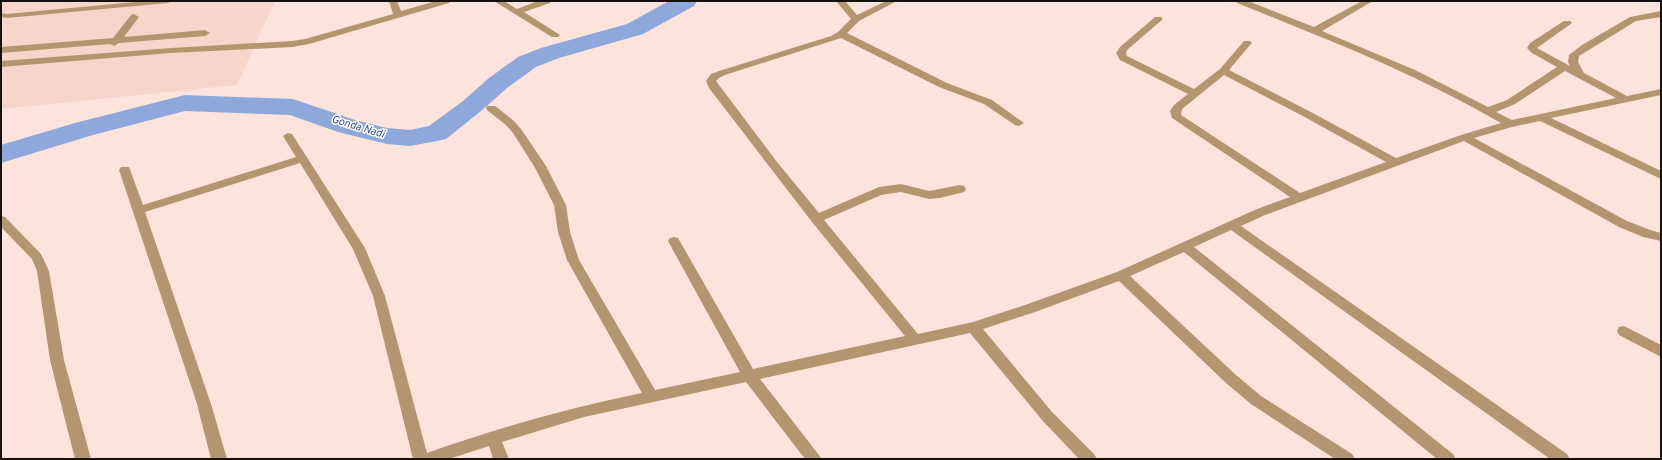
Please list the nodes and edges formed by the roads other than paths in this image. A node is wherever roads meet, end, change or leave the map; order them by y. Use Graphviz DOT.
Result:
graph roads {
  1 [pos="168,1"];
  2 [pos="393,1"];
  3 [pos="446,1"];
  4 [pos="498,1"];
  5 [pos="547,1"];
  6 [pos="840,1"];
  7 [pos="893,1"];
  8 [pos="1240,1"];
  9 [pos="1369,1"];
  10 [pos="516,12"];
  11 [pos="398,14"];
  12 [pos="1661,14"];
  13 [pos="1,15"];
  14 [pos="134,17"];
  15 [pos="856,19"];
  16 [pos="1158,19"];
  17 [pos="1567,23"];
  18 [pos="1314,31"];
  19 [pos="205,32"];
  20 [pos="841,34"];
  21 [pos="555,35"];
  22 [pos="116,40"];
  23 [pos="1247,43"];
  24 [pos="1,50"];
  25 [pos="104,56"];
  26 [pos="1,64"];
  27 [pos="1564,67"];
  28 [pos="1223,71"];
  29 [pos="1580,75"];
  30 [pos="1661,92"];
  31 [pos="1195,93"];
  32 [pos="1625,99"];
  33 [pos="491,108"];
  34 [pos="1488,110"];
  35 [pos="1540,117"];
  36 [pos="1019,123"];
  37 [pos="1510,124"];
  38 [pos="288,136"];
  39 [pos="1465,137"];
  40 [pos="302,159"];
  41 [pos="1396,162"];
  42 [pos="125,170"];
  43 [pos="1661,175"];
  44 [pos="960,189"];
  45 [pos="1299,198"];
  46 [pos="139,210"];
  47 [pos="816,219"];
  48 [pos="1,220"];
  49 [pos="1232,225"];
  50 [pos="1661,237"];
  51 [pos="674,241"];
  52 [pos="1185,246"];
  53 [pos="1121,275"];
  54 [pos="973,327"];
  55 [pos="1624,331"];
  56 [pos="915,339"];
  57 [pos="1661,352"];
  58 [pos="748,375"];
  59 [pos="651,396"];
  60 [pos="492,438"];
  61 [pos="83,459"];
  62 [pos="219,459"];
  63 [pos="421,459"];
  64 [pos="430,459"];
  65 [pos="502,459"];
  66 [pos="814,459"];
  67 [pos="1089,459"];
  68 [pos="1347,459"];
  69 [pos="1448,459"];
  70 [pos="1562,459"];
  1 -- 13 [label="lane"];
  2 -- 11 [label="street"];
  3 -- 11 [label="street"];
  4 -- 10 [label="street"];
  5 -- 10 [label="street"];
  6 -- 15 [label="street"];
  7 -- 15 [label="street"];
  8 -- 18 [label="street"];
  9 -- 18 [label="street"];
  10 -- 21 [label="street"];
  11 -- 25 [label="street"];
  12 -- 29 [label="street"];
  14 -- 22 [label="street"];
  15 -- 20 [label="street"];
  16 -- 31 [label="street"];
  17 -- 27 [label="street"];
  18 -- 34 [label="street"];
  19 -- 22 [label="street"];
  20 -- 36 [label="street"];
  20 -- 47 [label="street"];
  22 -- 24 [label="street"];
  22 -- 25 [label="street"];
  23 -- 28 [label="street"];
  25 -- 26 [label="street"];
  27 -- 29 [label="street"];
  27 -- 34 [label="street"];
  28 -- 31 [label="street"];
  28 -- 41 [label="street"];
  29 -- 32 [label="street"];
  30 -- 32 [label="street"];
  31 -- 45 [label="street"];
  32 -- 35 [label="street"];
  33 -- 59 [label="street"];
  34 -- 37 [label="street"];
  35 -- 37 [label="street"];
  35 -- 43 [label="street"];
  37 -- 39 [label="street"];
  38 -- 40 [label="street"];
  39 -- 41 [label="street"];
  39 -- 50 [label="street"];
  40 -- 46 [label="street"];
  40 -- 63 [label="street"];
  41 -- 45 [label="street"];
  42 -- 46 [label="street"];
  44 -- 47 [label="street"];
  45 -- 49 [label="street"];
  46 -- 62 [label="street"];
  47 -- 56 [label="street"];
  48 -- 61 [label="street"];
  49 -- 52 [label="street"];
  49 -- 70 [label="street"];
  51 -- 58 [label="street"];
  52 -- 53 [label="street"];
  52 -- 69 [label="street"];
  53 -- 54 [label="street"];
  53 -- 68 [label="street"];
  54 -- 56 [label="street"];
  54 -- 67 [label="street"];
  55 -- 57 [label="street"];
  56 -- 58 [label="street"];
  58 -- 59 [label="street"];
  58 -- 66 [label="street"];
  59 -- 60 [label="street"];
  60 -- 64 [label="street"];
  60 -- 65 [label="street"];
}
